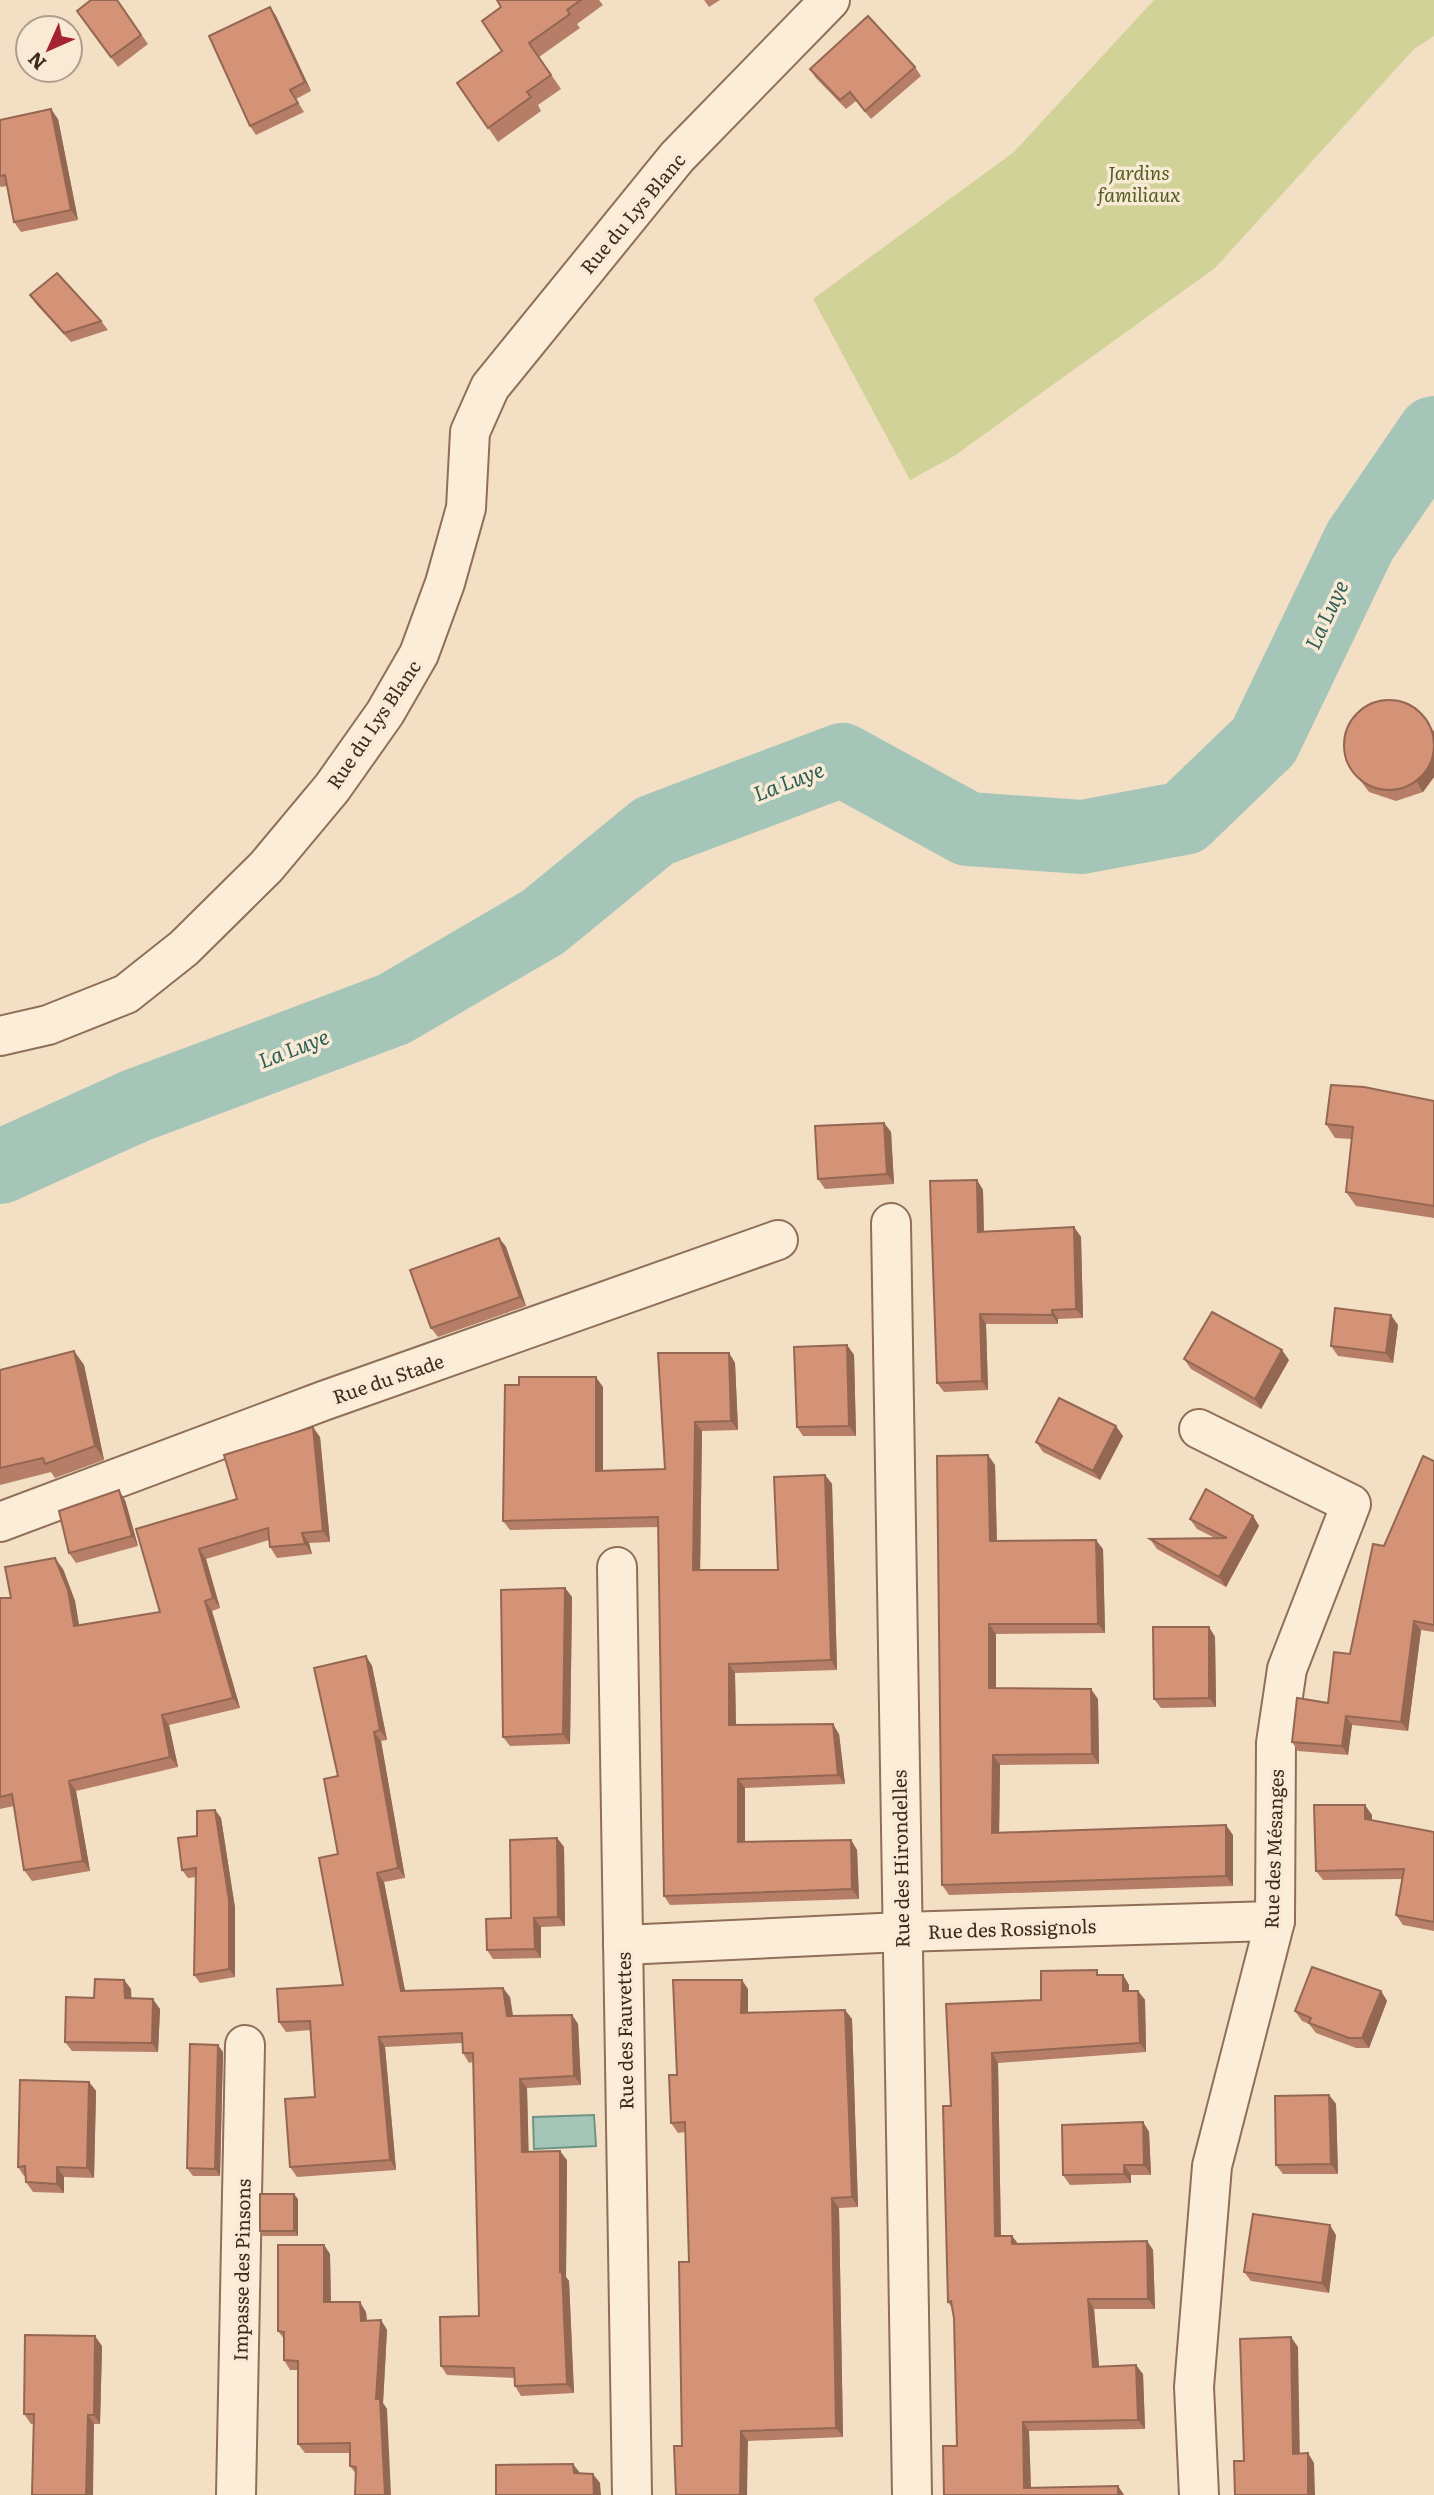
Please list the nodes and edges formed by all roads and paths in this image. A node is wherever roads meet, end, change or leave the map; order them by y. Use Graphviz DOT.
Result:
graph roads {
  1 [pos="830,0"];
  2 [pos="0,1036"];
  3 [pos="891,1223"];
  4 [pos="778,1240"];
  5 [pos="1199,1429"];
  6 [pos="0,1522"];
  7 [pos="617,1566"];
  8 [pos="1275,1921"];
  9 [pos="901,1931"];
  10 [pos="623,1945"];
  11 [pos="245,2045"];
  12 [pos="236,2495"];
  13 [pos="632,2495"];
  14 [pos="912,2495"];
  15 [pos="1199,2495"];
  1 -- 2 [label="street, Rue du Lys Blanc"];
  3 -- 9 [label="street, Rue des Hirondelles"];
  4 -- 6 [label="street, Rue du Stade"];
  5 -- 8 [label="street, Rue des Mésanges"];
  7 -- 10 [label="street, Rue des Fauvettes"];
  8 -- 9 [label="street, Rue des Rossignols"];
  8 -- 15 [label="street, Rue des Mésanges"];
  9 -- 10 [label="street, Rue des Rossignols"];
  9 -- 14 [label="street, Rue des Hirondelles"];
  10 -- 13 [label="street, Rue des Fauvettes"];
  11 -- 12 [label="street, Impasse des Pinsons"];
}
